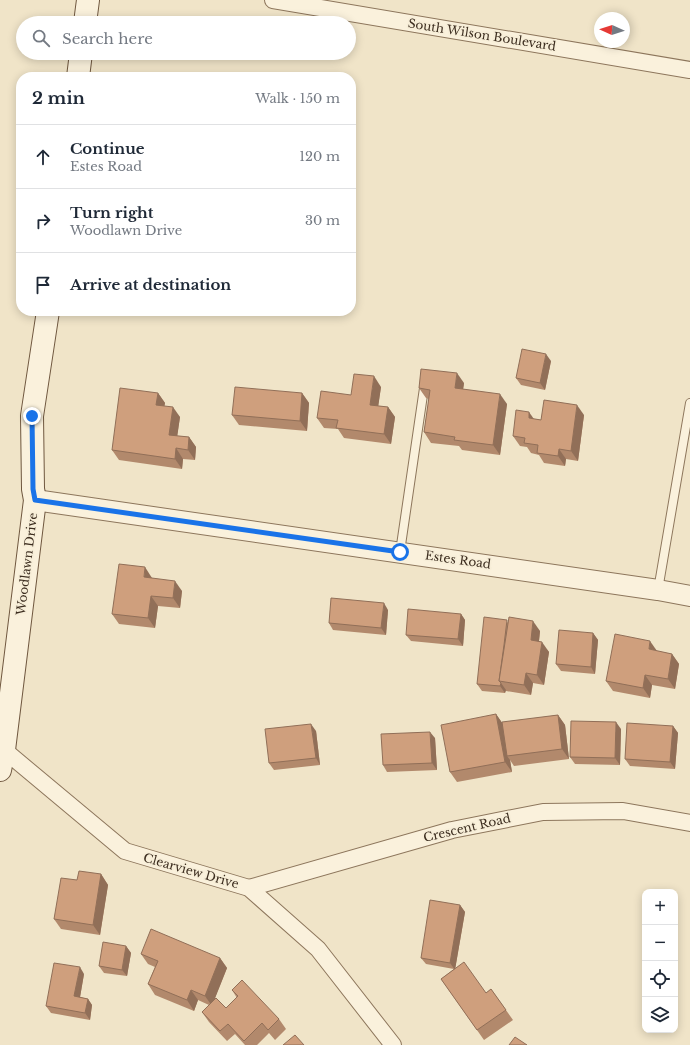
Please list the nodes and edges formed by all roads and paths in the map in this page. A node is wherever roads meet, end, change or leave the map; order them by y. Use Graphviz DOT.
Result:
graph roads {
  1 [pos="88,0"];
  2 [pos="273,0"];
  3 [pos="296,2"];
  4 [pos="86,16"];
  5 [pos="80,60"];
  6 [pos="690,70"];
  7 [pos="79,72"];
  8 [pos="47,316"];
  9 [pos="424,388"];
  10 [pos="690,403"];
  11 [pos="35,500"];
  12 [pos="400,552"];
  13 [pos="658,590"];
  14 [pos="690,596"];
  15 [pos="1,757"];
  16 [pos="690,823"];
  17 [pos="249,888"];
  18 [pos="393,1045"];
  1 -- 4 [label="main road"];
  2 -- 3 [label="street, South Wilson Boulevard"];
  3 -- 6 [label="street, South Wilson Boulevard"];
  5 -- 7 [label="main road"];
  8 -- 11 [label="main road, Woodlawn Drive"];
  9 -- 12 [label="lane"];
  10 -- 13 [label="lane"];
  11 -- 12 [label="street, Estes Road"];
  11 -- 15 [label="main road, Woodlawn Drive"];
  12 -- 13 [label="street, Estes Road"];
  13 -- 14 [label="street, Estes Road"];
  15 -- 17 [label="street, Clearview Drive"];
  16 -- 17 [label="street, Crescent Road"];
  17 -- 18 [label="street, Clearview Drive"];
}
